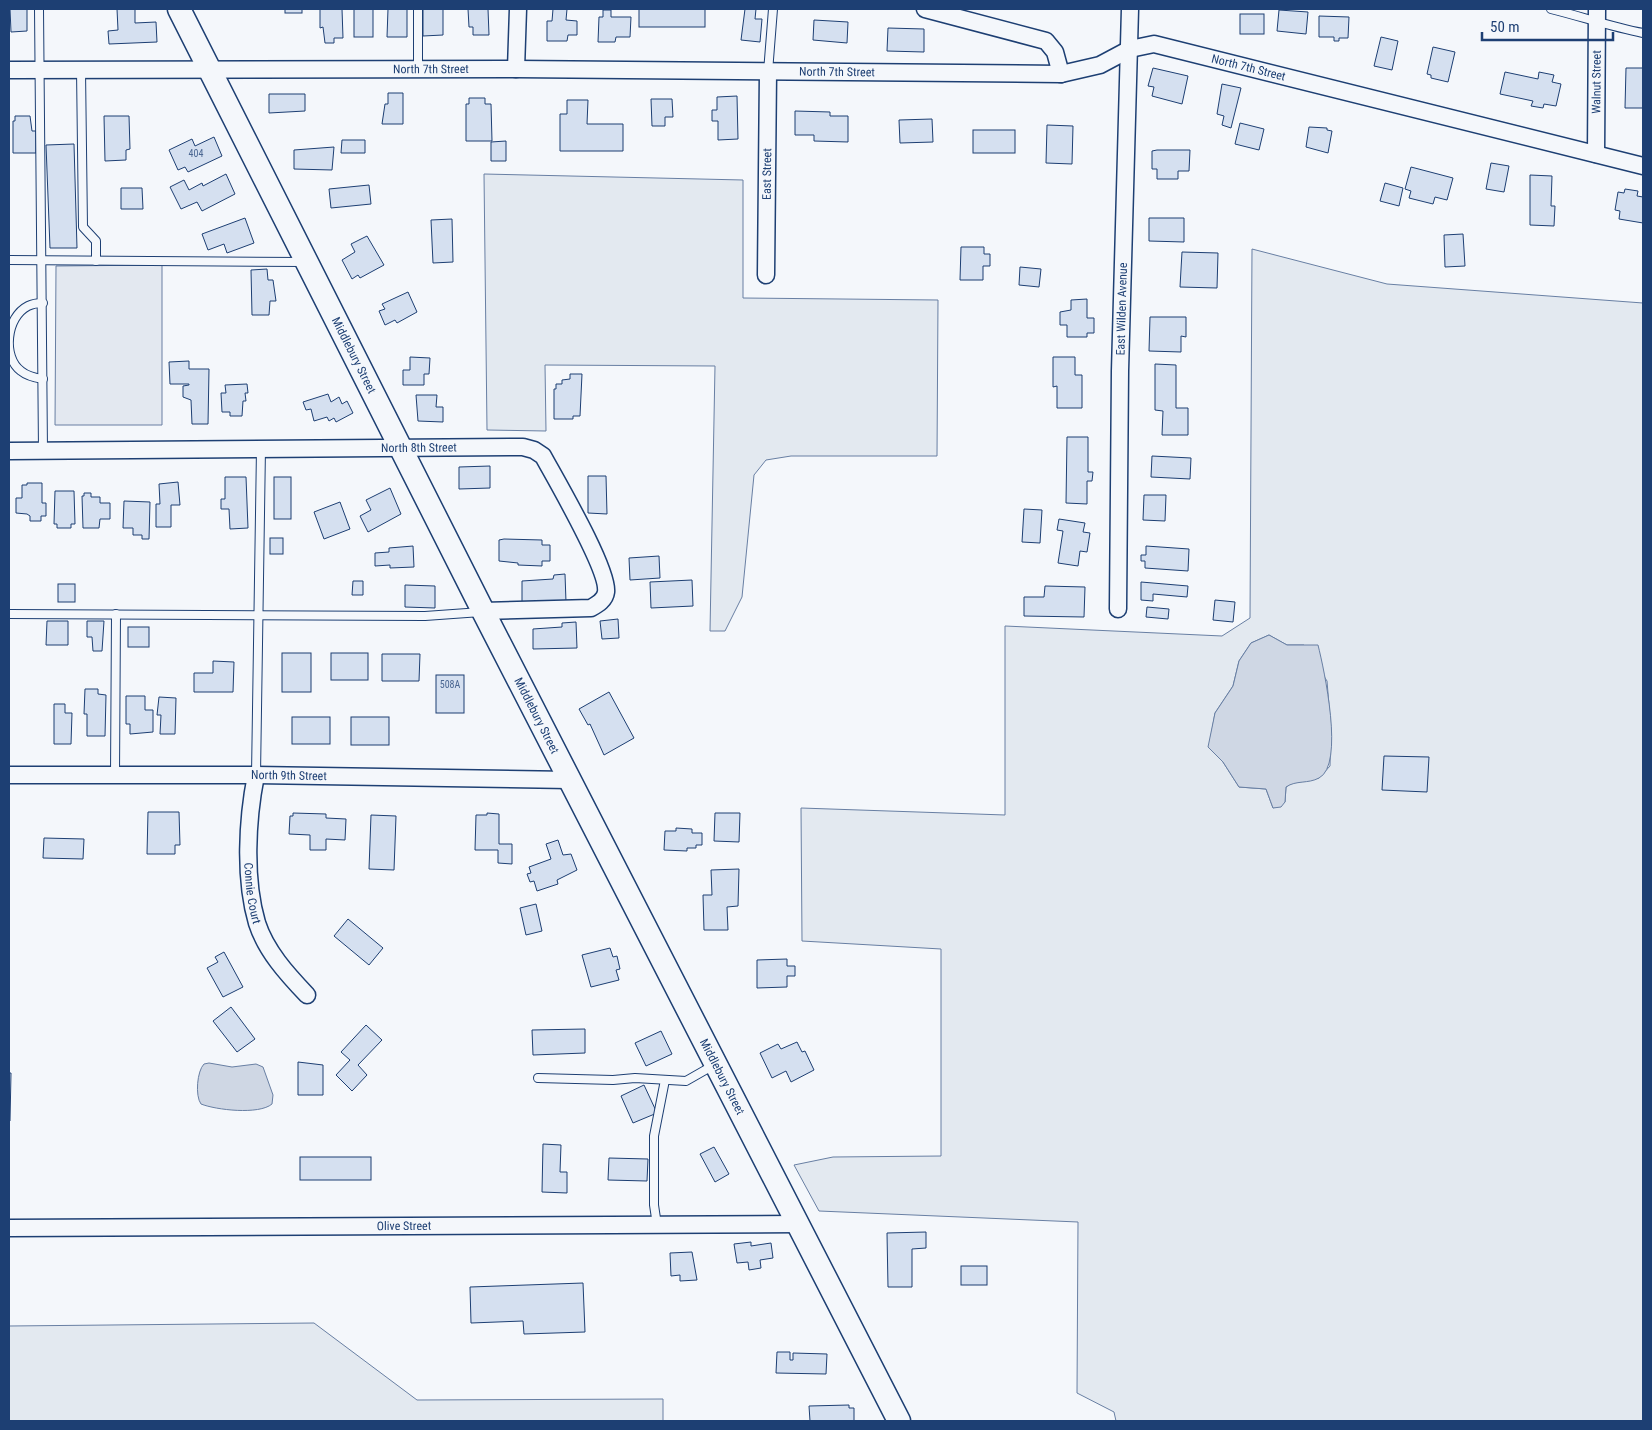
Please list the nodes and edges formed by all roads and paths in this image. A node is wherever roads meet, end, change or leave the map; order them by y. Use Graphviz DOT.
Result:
graph roads {
  1 [pos="40,9"];
  2 [pos="179,9"];
  3 [pos="418,9"];
  4 [pos="518,9"];
  5 [pos="774,9"];
  6 [pos="926,9"];
  7 [pos="1130,9"];
  8 [pos="1551,9"];
  9 [pos="1597,14"];
  10 [pos="1643,33"];
  11 [pos="1130,48"];
  12 [pos="209,69"];
  13 [pos="418,69"];
  14 [pos="9,70"];
  15 [pos="41,70"];
  16 [pos="82,70"];
  17 [pos="516,70"];
  18 [pos="768,72"];
  19 [pos="1061,74"];
  20 [pos="1596,154"];
  21 [pos="1643,166"];
  22 [pos="9,260"];
  23 [pos="43,260"];
  24 [pos="96,261"];
  25 [pos="306,262"];
  26 [pos="766,275"];
  27 [pos="43,303"];
  28 [pos="43,380"];
  29 [pos="261,448"];
  30 [pos="400,448"];
  31 [pos="9,451"];
  32 [pos="43,451"];
  33 [pos="1118,610"];
  34 [pos="482,612"];
  35 [pos="9,614"];
  36 [pos="116,614"];
  37 [pos="258,614"];
  38 [pos="9,775"];
  39 [pos="115,775"];
  40 [pos="256,775"];
  41 [pos="570,780"];
  42 [pos="307,995"];
  43 [pos="716,1063"];
  44 [pos="538,1078"];
  45 [pos="665,1080"];
  46 [pos="657,1224"];
  47 [pos="800,1224"];
  48 [pos="9,1228"];
  49 [pos="900,1421"];
  1 -- 15 [label="lane"];
  2 -- 12 [label="main road, Middlebury Street"];
  3 -- 13 [label="lane"];
  4 -- 17 [label="street"];
  5 -- 18 [label="lane"];
  6 -- 19 [label="street"];
  7 -- 11 [label="street, East Wilden Avenue"];
  8 -- 9 [label="lane"];
  9 -- 10 [label="lane"];
  9 -- 20 [label="street, Walnut Street"];
  11 -- 19 [label="street, North 7th Street"];
  11 -- 20 [label="street, North 7th Street"];
  11 -- 33 [label="street, East Wilden Avenue"];
  12 -- 13 [label="street, North 7th Street"];
  12 -- 16 [label="street, North 7th Street"];
  12 -- 25 [label="main road, Middlebury Street"];
  13 -- 17 [label="street, North 7th Street"];
  14 -- 15 [label="street, North 7th Street"];
  15 -- 16 [label="street, North 7th Street"];
  15 -- 23 [label="lane"];
  16 -- 24 [label="lane"];
  17 -- 18 [label="street, North 7th Street"];
  18 -- 19 [label="street, North 7th Street"];
  18 -- 26 [label="street, East Street"];
  20 -- 21 [label="street, North 7th Street"];
  22 -- 23 [label="lane"];
  23 -- 24 [label="lane"];
  23 -- 27 [label="lane"];
  24 -- 25 [label="lane"];
  25 -- 30 [label="main road, Middlebury Street"];
  27 -- 28 [label="lane"];
  27 -- 28 [label="lane"];
  28 -- 32 [label="lane"];
  29 -- 30 [label="street, North 8th Street"];
  29 -- 32 [label="street, North 8th Street"];
  29 -- 37 [label="lane"];
  30 -- 34 [label="main road, Middlebury Street"];
  30 -- 34 [label="street, North 8th Street"];
  31 -- 32 [label="street, North 8th Street"];
  34 -- 37 [label="lane"];
  34 -- 41 [label="main road, Middlebury Street"];
  35 -- 36 [label="lane"];
  36 -- 37 [label="lane"];
  36 -- 39 [label="lane"];
  37 -- 40 [label="lane"];
  38 -- 39 [label="street, North 9th Street"];
  39 -- 40 [label="street, North 9th Street"];
  40 -- 41 [label="street, North 9th Street"];
  40 -- 42 [label="street, Connie Court"];
  41 -- 43 [label="main road, Middlebury Street"];
  43 -- 45 [label="lane"];
  43 -- 47 [label="main road, Middlebury Street"];
  44 -- 45 [label="lane"];
  45 -- 46 [label="lane"];
  46 -- 47 [label="street, Olive Street"];
  46 -- 48 [label="street, Olive Street"];
  47 -- 49 [label="main road, Middlebury Street"];
}
